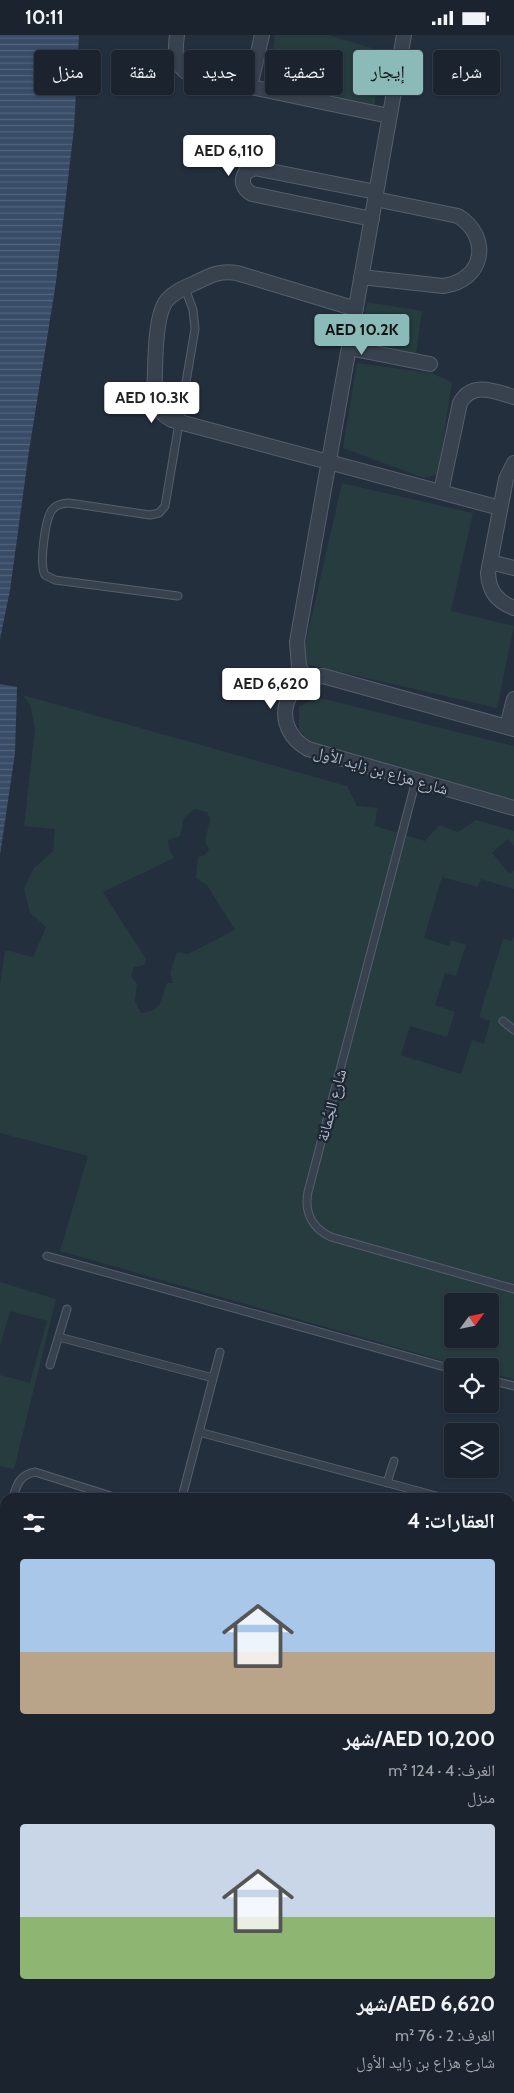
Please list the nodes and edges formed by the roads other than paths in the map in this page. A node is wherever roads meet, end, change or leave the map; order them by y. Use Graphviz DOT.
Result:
graph roads {
  1 [pos="177,35"];
  2 [pos="262,35"];
  3 [pos="404,35"];
  4 [pos="255,65"];
  5 [pos="184,71"];
  6 [pos="255,88"];
  7 [pos="389,116"];
  8 [pos="376,195"];
  9 [pos="372,219"];
  10 [pos="361,277"];
  11 [pos="185,288"];
  12 [pos="356,309"];
  13 [pos="349,348"];
  14 [pos="430,364"];
  15 [pos="514,397"];
  16 [pos="179,421"];
  17 [pos="329,461"];
  18 [pos="514,463"];
  19 [pos="441,492"];
  20 [pos="500,508"];
  21 [pos="490,562"];
  22 [pos="514,568"];
  23 [pos="178,596"];
  24 [pos="514,608"];
  25 [pos="306,680"];
  26 [pos="514,699"];
  27 [pos="510,728"];
  28 [pos="416,780"];
  29 [pos="514,808"];
  30 [pos="503,1021"];
  31 [pos="514,1030"];
  32 [pos="47,1256"];
  33 [pos="514,1289"];
  34 [pos="67,1309"];
  35 [pos="58,1337"];
  36 [pos="220,1352"];
  37 [pos="50,1365"];
  38 [pos="444,1367"];
  39 [pos="213,1378"];
  40 [pos="499,1382"];
  41 [pos="514,1386"];
  42 [pos="199,1431"];
  43 [pos="394,1461"];
  44 [pos="388,1483"];
  45 [pos="14,1493"];
  46 [pos="101,1493"];
  47 [pos="183,1493"];
  48 [pos="425,1493"];
  1 -- 5 [label="street"];
  2 -- 4 [label="street"];
  3 -- 7 [label="street"];
  6 -- 7 [label="street"];
  7 -- 8 [label="street"];
  8 -- 9 [label="street"];
  8 -- 9 [label="street"];
  8 -- 10 [label="street"];
  9 -- 10 [label="street"];
  10 -- 12 [label="street"];
  11 -- 12 [label="street"];
  11 -- 16 [label="lane"];
  11 -- 16 [label="street"];
  12 -- 13 [label="street"];
  13 -- 14 [label="street"];
  13 -- 17 [label="street"];
  15 -- 19 [label="street"];
  16 -- 17 [label="street"];
  16 -- 23 [label="lane"];
  17 -- 19 [label="street"];
  17 -- 25 [label="street"];
  18 -- 20 [label="street"];
  19 -- 20 [label="street"];
  20 -- 21 [label="street"];
  21 -- 22 [label="street"];
  21 -- 24 [label="street"];
  25 -- 27 [label="street"];
  25 -- 28 [label="street, شارع هزاع بن زايد الأول"];
  26 -- 27 [label="street"];
  28 -- 29 [label="street, شارع هزاع بن زايد الأول"];
  28 -- 33 [label="lane, شارع الجُمانة"];
  30 -- 31 [label="lane"];
  32 -- 38 [label="lane"];
  34 -- 35 [label="lane"];
  35 -- 37 [label="lane"];
  35 -- 39 [label="lane"];
  36 -- 39 [label="lane"];
  39 -- 42 [label="lane"];
  40 -- 41 [label="lane"];
  42 -- 44 [label="lane"];
  42 -- 47 [label="lane"];
  43 -- 44 [label="lane"];
  44 -- 48 [label="lane"];
  45 -- 46 [label="lane"];
}
